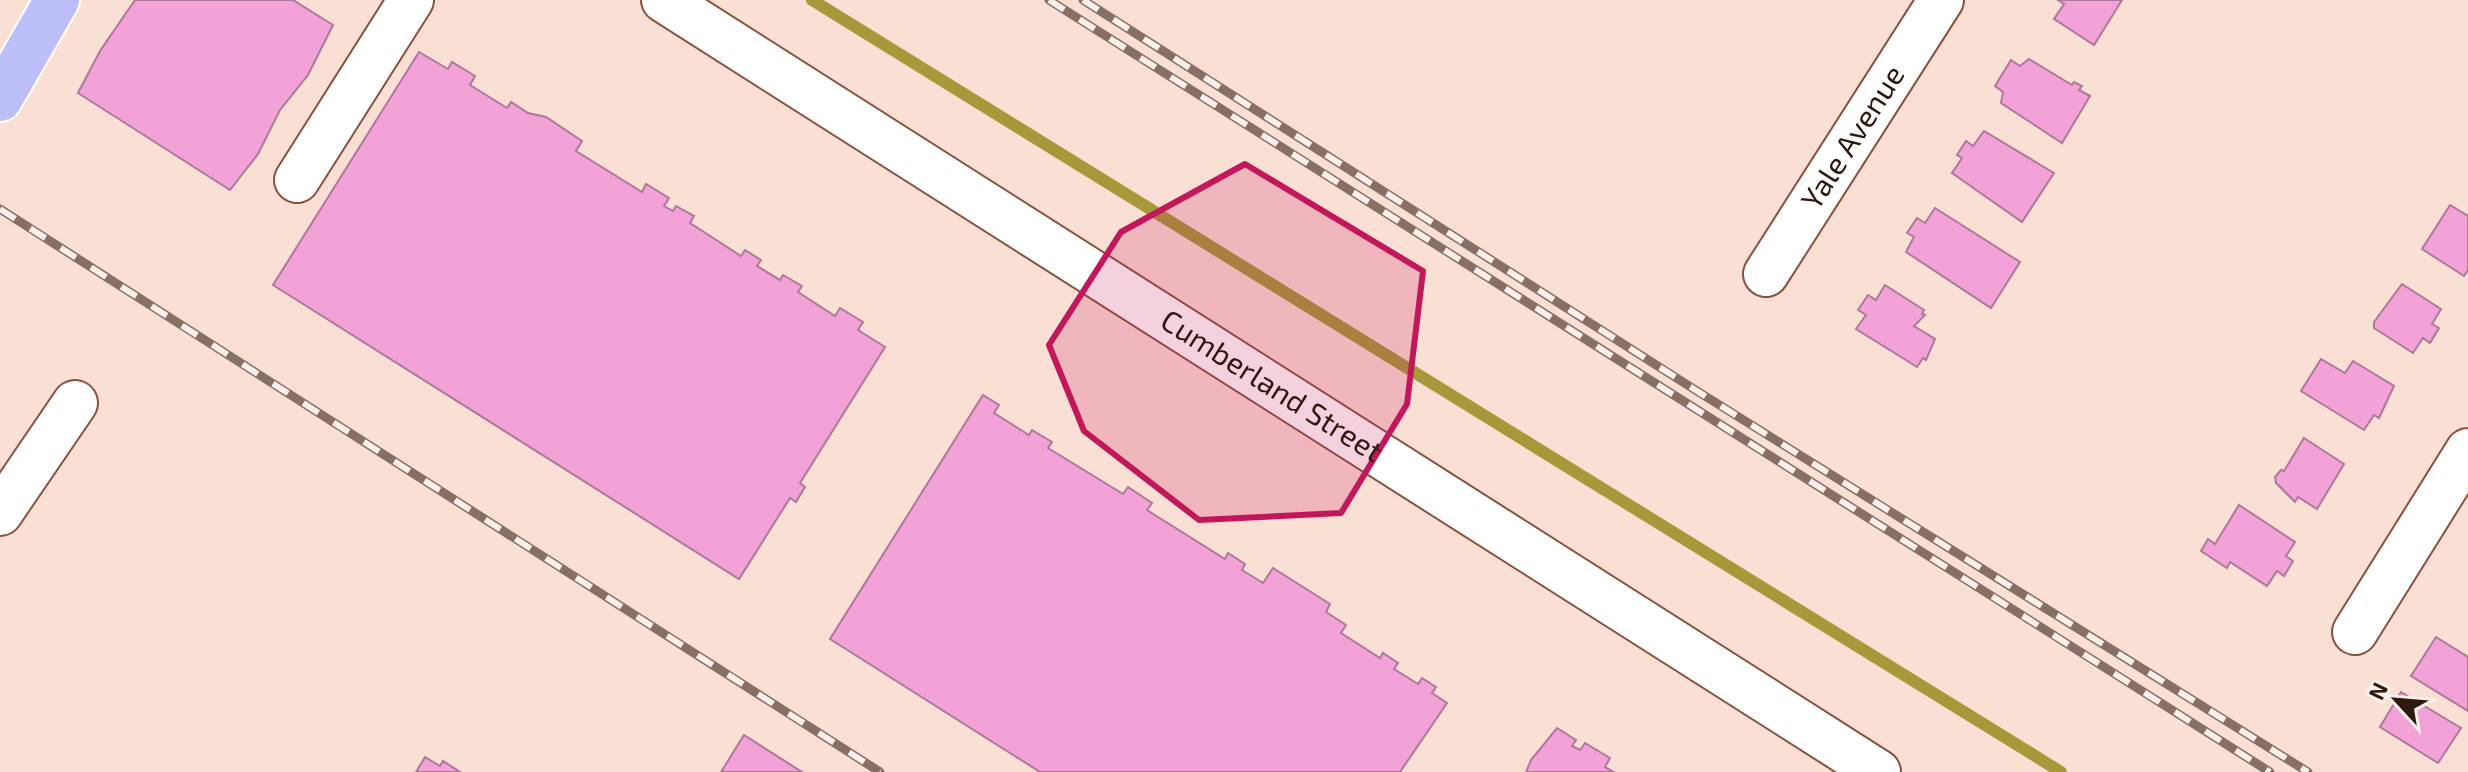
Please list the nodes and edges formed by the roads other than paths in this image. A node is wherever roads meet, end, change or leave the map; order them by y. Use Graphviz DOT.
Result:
graph roads {
  1 [pos="57,0"];
  2 [pos="411,0"];
  3 [pos="664,0"];
  4 [pos="1941,0"];
  5 [pos="0,99"];
  6 [pos="297,180"];
  7 [pos="1766,274"];
  8 [pos="75,403"];
  9 [pos="2468,451"];
  10 [pos="0,513"];
  11 [pos="2355,632"];
  12 [pos="1878,772"];
  1 -- 5 [label="main road"];
  2 -- 6 [label="street"];
  3 -- 12 [label="street, Cumberland Street"];
  4 -- 7 [label="street, Yale Avenue"];
  8 -- 10 [label="street"];
  9 -- 11 [label="street"];
}
